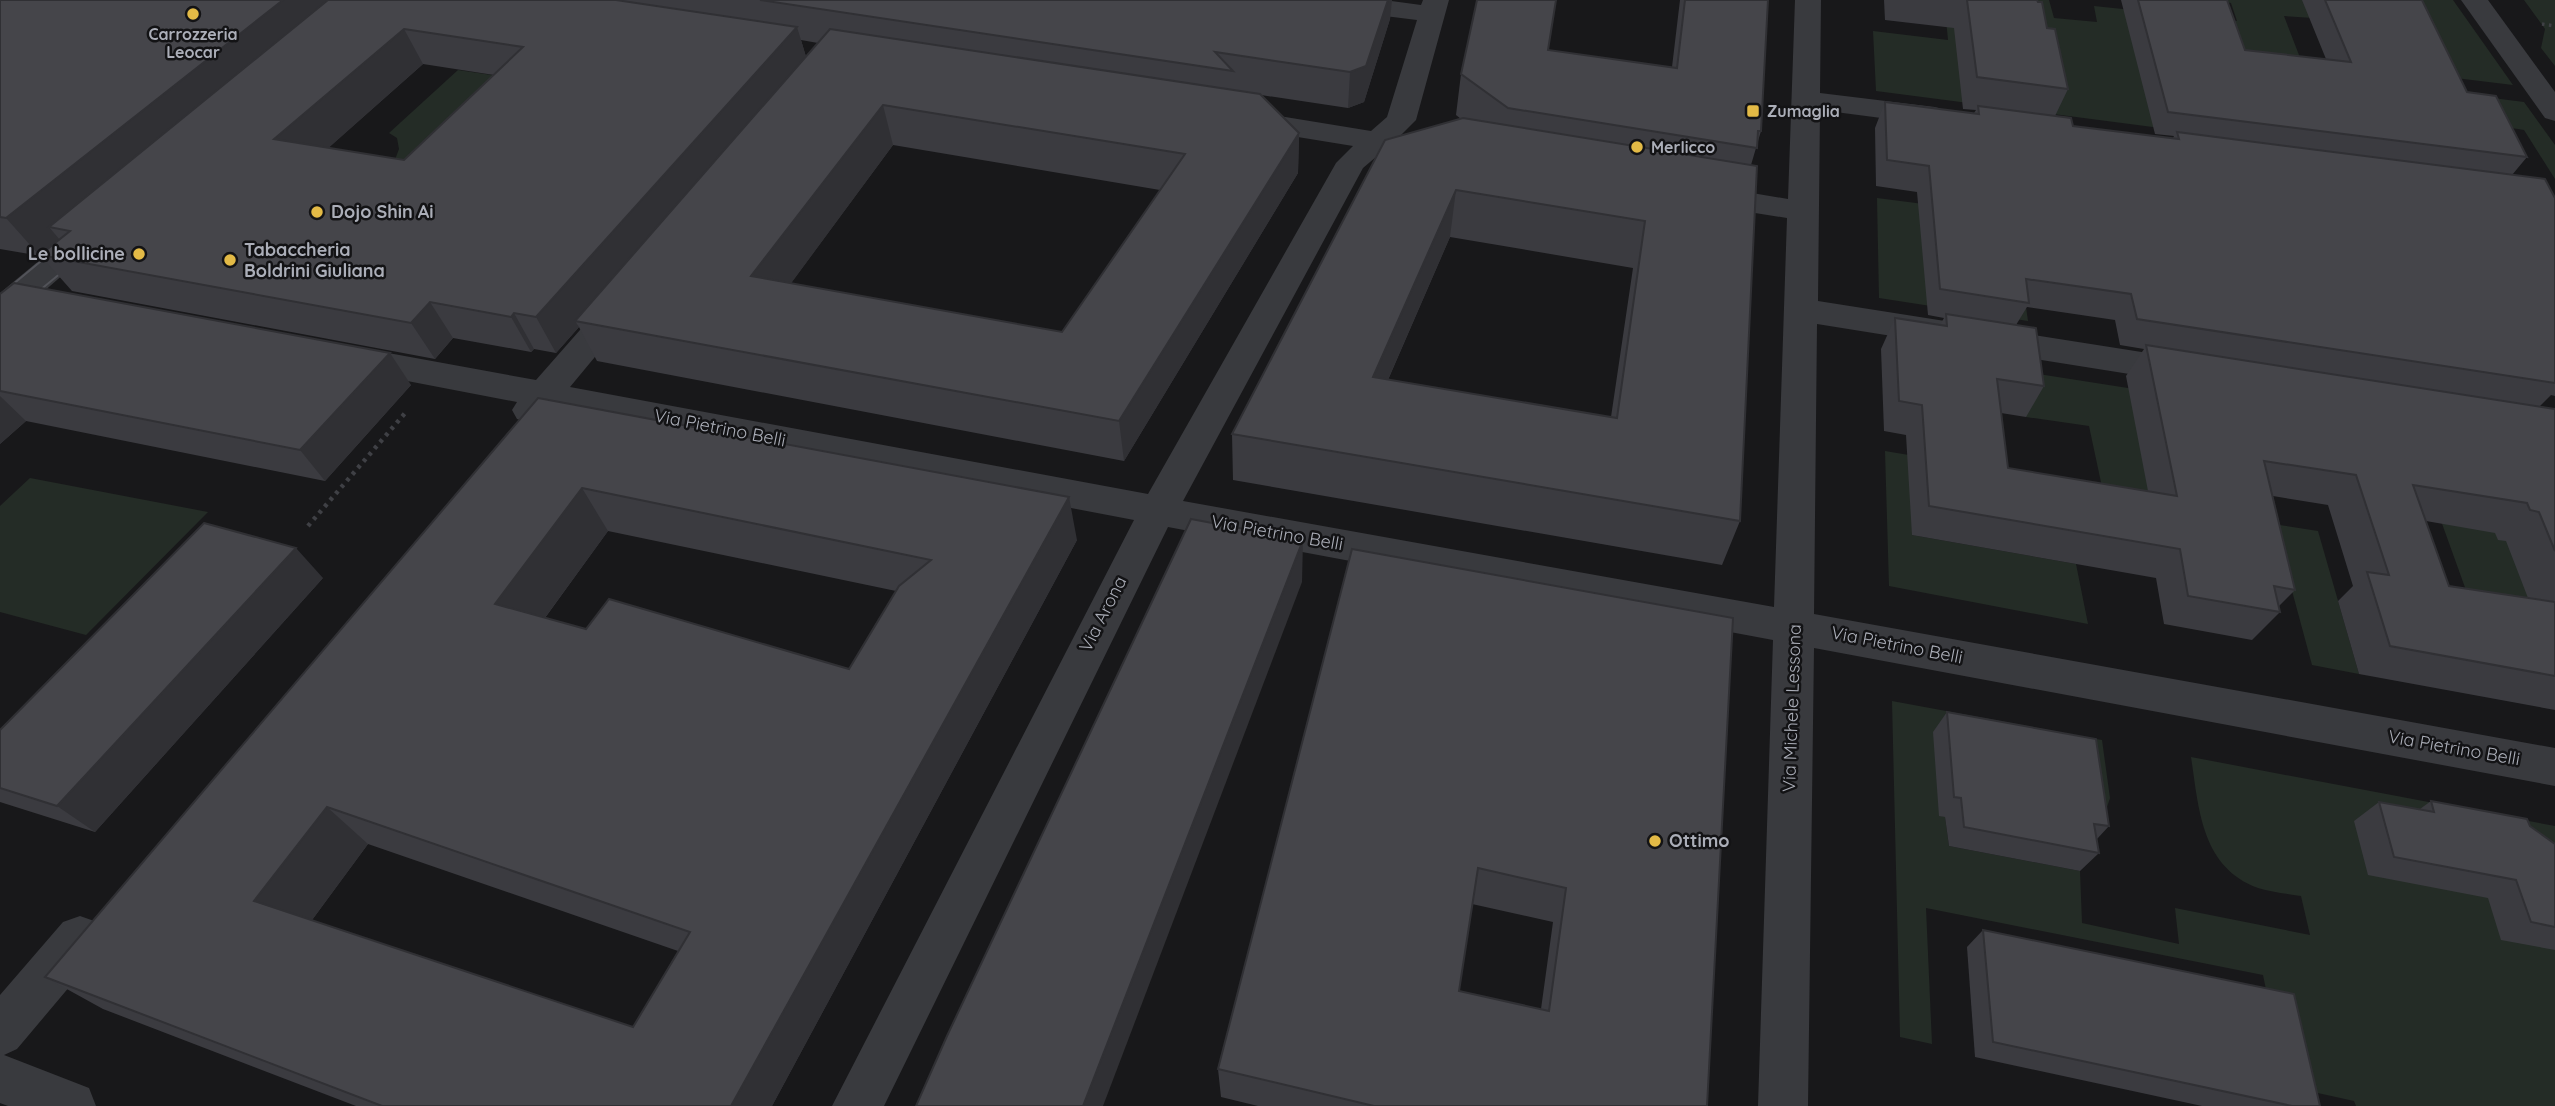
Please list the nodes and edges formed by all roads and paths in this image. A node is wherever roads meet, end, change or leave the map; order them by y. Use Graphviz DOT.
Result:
graph roads {
  1 [pos="1320,0"];
  2 [pos="1808,0"];
  3 [pos="2474,0"];
  4 [pos="1434,7"];
  5 [pos="1807,100"];
  6 [pos="2555,112"];
  7 [pos="1215,115"];
  8 [pos="1960,120"];
  9 [pos="1378,141"];
  10 [pos="1461,154"];
  11 [pos="1675,190"];
  12 [pos="1803,211"];
  13 [pos="110,219"];
  14 [pos="647,274"];
  15 [pos="6,300"];
  16 [pos="55,303"];
  17 [pos="1801,310"];
  18 [pos="315,352"];
  19 [pos="439,375"];
  20 [pos="2211,375"];
  21 [pos="544,394"];
  22 [pos="506,437"];
  23 [pos="1157,510"];
  24 [pos="308,526"];
  25 [pos="1794,626"];
  26 [pos="2555,767"];
  27 [pos="99,915"];
  28 [pos="0,1032"];
  29 [pos="0,1078"];
  30 [pos="71,1106"];
  31 [pos="857,1106"];
  32 [pos="1783,1106"];
  1 -- 4 [label="street"];
  2 -- 5 [label="street, Via Michele Lessona"];
  3 -- 6 [label="street"];
  4 -- 9 [label="street, Via Arona"];
  5 -- 8 [label="street"];
  5 -- 12 [label="street, Via Michele Lessona"];
  7 -- 9 [label="street"];
  9 -- 10 [label="street"];
  9 -- 23 [label="street, Via Arona"];
  11 -- 12 [label="street"];
  12 -- 17 [label="street, Via Michele Lessona"];
  13 -- 15 [label="street"];
  14 -- 21 [label="street"];
  15 -- 16 [label="street"];
  17 -- 20 [label="street"];
  17 -- 25 [label="street, Via Michele Lessona"];
  18 -- 19 [label="street, Via Pietrino Belli"];
  19 -- 21 [label="street, Via Pietrino Belli"];
  19 -- 24 [label="path"];
  21 -- 22 [label="street"];
  21 -- 23 [label="street, Via Pietrino Belli"];
  23 -- 25 [label="street, Via Pietrino Belli"];
  23 -- 31 [label="street, Via Arona"];
  25 -- 26 [label="street, Via Pietrino Belli"];
  25 -- 32 [label="street, Via Michele Lessona"];
  27 -- 28 [label="street"];
  29 -- 30 [label="street"];
}
